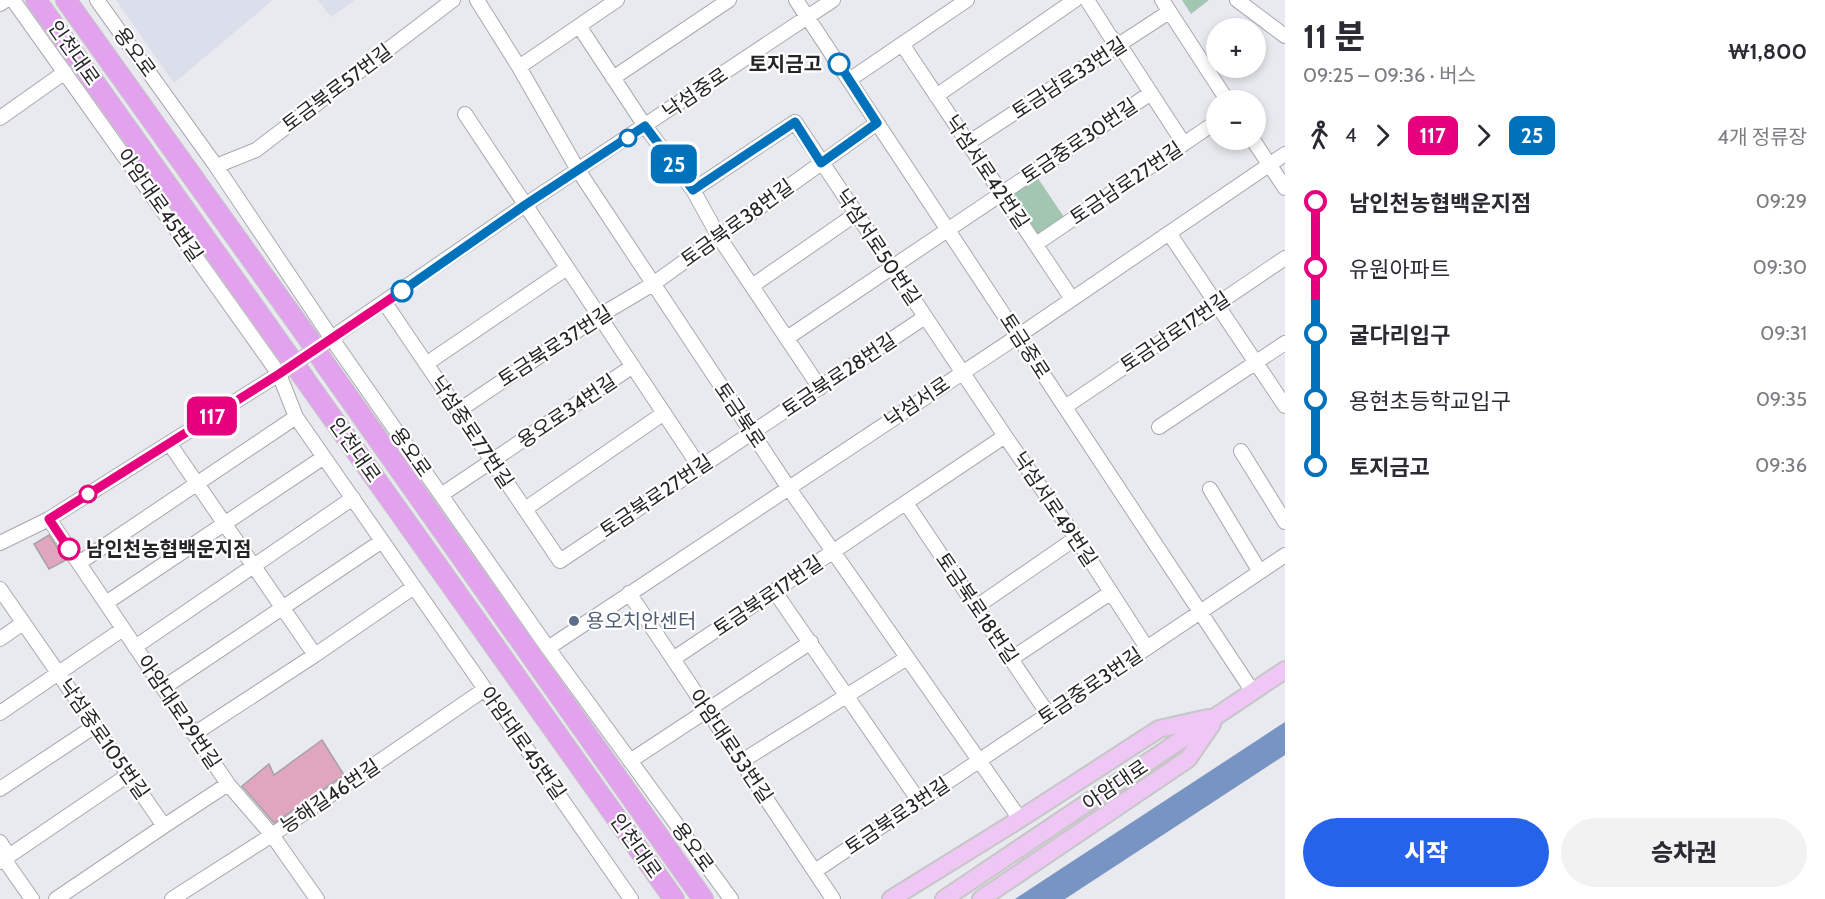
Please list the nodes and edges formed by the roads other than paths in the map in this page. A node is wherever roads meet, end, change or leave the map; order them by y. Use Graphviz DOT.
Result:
graph roads {
  1 [pos="6,0"];
  2 [pos="13,0"];
  3 [pos="66,0"];
  4 [pos="97,0"];
  5 [pos="453,0"];
  6 [pos="477,0"];
  7 [pos="617,0"];
  8 [pos="729,0"];
  9 [pos="796,0"];
  10 [pos="833,0"];
  11 [pos="967,0"];
  12 [pos="1075,0"];
  13 [pos="1087,0"];
  14 [pos="1236,0"];
  15 [pos="0,4"];
  16 [pos="1252,5"];
  17 [pos="40,6"];
  18 [pos="1166,6"];
  19 [pos="808,18"];
  20 [pos="579,26"];
  21 [pos="1285,36"];
  22 [pos="902,44"];
  23 [pos="1119,45"];
  24 [pos="519,67"];
  25 [pos="65,72"];
  26 [pos="613,78"];
  27 [pos="849,80"];
  28 [pos="1221,90"];
  29 [pos="1151,93"];
  30 [pos="936,96"];
  31 [pos="465,114"];
  32 [pos="0,118"];
  33 [pos="877,123"];
  34 [pos="645,126"];
  35 [pos="1206,129"];
  36 [pos="968,143"];
  37 [pos="1184,144"];
  38 [pos="1259,150"];
  39 [pos="1285,154"];
  40 [pos="821,163"];
  41 [pos="216,165"];
  42 [pos="1269,165"];
  43 [pos="578,170"];
  44 [pos="1285,188"];
  45 [pos="693,190"];
  46 [pos="1002,194"];
  47 [pos="525,205"];
  48 [pos="856,214"];
  49 [pos="948,230"];
  50 [pos="1169,233"];
  51 [pos="719,237"];
  52 [pos="1036,244"];
  53 [pos="1285,258"];
  54 [pos="891,267"];
  55 [pos="567,268"];
  56 [pos="653,284"];
  57 [pos="752,286"];
  58 [pos="1072,299"];
  59 [pos="385,303"];
  60 [pos="1217,304"];
  61 [pos="599,316"];
  62 [pos="925,317"];
  63 [pos="1018,336"];
  64 [pos="787,338"];
  65 [pos="332,339"];
  66 [pos="1285,343"];
  67 [pos="1256,362"];
  68 [pos="426,364"];
  69 [pos="633,366"];
  70 [pos="962,372"];
  71 [pos="279,374"];
  72 [pos="820,388"];
  73 [pos="1285,406"];
  74 [pos="1065,407"];
  75 [pos="458,411"];
  76 [pos="664,413"];
  77 [pos="296,417"];
  78 [pos="1159,427"];
  79 [pos="752,433"];
  80 [pos="1005,436"];
  81 [pos="170,442"];
  82 [pos="1242,451"];
  83 [pos="324,457"];
  84 [pos="492,461"];
  85 [pos="699,466"];
  86 [pos="198,483"];
  87 [pos="788,487"];
  88 [pos="1210,489"];
  89 [pos="441,495"];
  90 [pos="352,498"];
  91 [pos="906,503"];
  92 [pos="525,509"];
  93 [pos="49,519"];
  94 [pos="1285,522"];
  95 [pos="225,524"];
  96 [pos="1076,538"];
  97 [pos="382,541"];
  98 [pos="0,543"];
  99 [pos="834,552"];
  100 [pos="1285,555"];
  101 [pos="560,561"];
  102 [pos="79,563"];
  103 [pos="254,566"];
  104 [pos="1260,572"];
  105 [pos="414,587"];
  106 [pos="0,589"];
  107 [pos="775,592"];
  108 [pos="629,593"];
  109 [pos="1110,593"];
  110 [pos="106,603"];
  111 [pos="976,606"];
  112 [pos="283,608"];
  113 [pos="1201,612"];
  114 [pos="23,623"];
  115 [pos="123,628"];
  116 [pos="0,639"];
  117 [pos="811,642"];
  118 [pos="135,647"];
  119 [pos="548,648"];
  120 [pos="1147,648"];
  121 [pos="315,656"];
  122 [pos="907,658"];
  123 [pos="673,659"];
  124 [pos="1011,659"];
  125 [pos="1285,670"];
  126 [pos="58,673"];
  127 [pos="163,688"];
  128 [pos="486,689"];
  129 [pos="1252,692"];
  130 [pos="847,695"];
  131 [pos="708,711"];
  132 [pos="0,713"];
  133 [pos="1048,714"];
  134 [pos="1217,716"];
  135 [pos="95,726"];
  136 [pos="194,734"];
  137 [pos="630,760"];
  138 [pos="742,761"];
  139 [pos="979,762"];
  140 [pos="128,775"];
  141 [pos="228,783"];
  142 [pos="0,789"];
  143 [pos="919,801"];
  144 [pos="1020,819"];
  145 [pos="164,826"];
  146 [pos="272,835"];
  147 [pos="0,842"];
  148 [pos="4,859"];
  149 [pos="815,871"];
  150 [pos="32,899"];
  151 [pos="56,899"];
  152 [pos="172,899"];
  153 [pos="317,899"];
  154 [pos="631,899"];
  155 [pos="674,899"];
  156 [pos="703,899"];
  157 [pos="731,899"];
  158 [pos="833,899"];
  159 [pos="891,899"];
  160 [pos="945,899"];
  161 [pos="981,899"];
  1 -- 15 [label="street"];
  2 -- 25 [label="street, 아암대로45번길"];
  3 -- 156 [label="highway, 인천대로, bridge"];
  4 -- 41 [label="street, 용오로"];
  5 -- 41 [label="street, 토금북로57번길"];
  6 -- 24 [label="street, 토금북로"];
  7 -- 20 [label="street"];
  8 -- 26 [label="street"];
  9 -- 19 [label="street, 토금중로"];
  10 -- 19 [label="street, 낙섬중로"];
  11 -- 22 [label="street"];
  12 -- 30 [label="street"];
  13 -- 23 [label="street"];
  14 -- 16 [label="street"];
  16 -- 21 [label="street"];
  17 -- 155 [label="highway, 인천대로, bridge"];
  18 -- 23 [label="street, 토금남로33번길"];
  18 -- 28 [label="street"];
  19 -- 27 [label="street, 토금중로"];
  19 -- 34 [label="street, 낙섬중로"];
  20 -- 24 [label="street"];
  20 -- 26 [label="street"];
  22 -- 27 [label="street"];
  22 -- 30 [label="street, 낙섬서로42번길"];
  23 -- 29 [label="street"];
  23 -- 36 [label="street, 토금남로33번길"];
  24 -- 43 [label="street, 토금북로"];
  25 -- 32 [label="street"];
  25 -- 71 [label="street, 아암대로45번길"];
  26 -- 34 [label="street"];
  27 -- 33 [label="street, 토금중로"];
  29 -- 37 [label="street"];
  29 -- 46 [label="street, 토금중로30번길"];
  30 -- 36 [label="street, 낙섬서로42번길"];
  31 -- 47 [label="street"];
  33 -- 40 [label="street, 토금북로38번길"];
  33 -- 49 [label="street, 토금중로"];
  34 -- 43 [label="street, 낙섬중로"];
  34 -- 45 [label="street"];
  35 -- 37 [label="street, 토금남로27번길"];
  36 -- 46 [label="street, 낙섬서로42번길"];
  37 -- 52 [label="street, 토금남로27번길"];
  38 -- 42 [label="street"];
  39 -- 42 [label="street, 낙섬서로"];
  40 -- 45 [label="street, 낙섬서로50번길"];
  40 -- 48 [label="street, 낙섬서로50번길"];
  40 -- 51 [label="street, 토금북로38번길"];
  41 -- 65 [label="street, 용오로"];
  42 -- 44 [label="street"];
  42 -- 50 [label="street, 낙섬서로"];
  43 -- 47 [label="street, 낙섬중로"];
  43 -- 56 [label="street, 토금북로"];
  45 -- 51 [label="street"];
  46 -- 49 [label="street, 토금중로30번길"];
  46 -- 52 [label="street, 낙섬서로42번길"];
  47 -- 55 [label="street"];
  47 -- 59 [label="street, 낙섬중로"];
  48 -- 54 [label="street, 낙섬서로50번길"];
  48 -- 57 [label="street"];
  49 -- 54 [label="street, 토금중로30번길"];
  49 -- 63 [label="street, 토금중로"];
  50 -- 58 [label="street, 낙섬서로"];
  50 -- 60 [label="street"];
  51 -- 56 [label="street, 토금북로38번길"];
  51 -- 57 [label="street"];
  52 -- 58 [label="street, 낙섬서로42번길"];
  53 -- 60 [label="street, 토금남로17번길"];
  54 -- 62 [label="street, 낙섬서로50번길"];
  54 -- 64 [label="street, 토금중로30번길"];
  55 -- 61 [label="street"];
  55 -- 68 [label="street"];
  56 -- 61 [label="street, 토금북로37번길"];
  56 -- 79 [label="street, 토금북로"];
  57 -- 64 [label="street"];
  58 -- 63 [label="street, 낙섬서로"];
  59 -- 65 [label="street, 낙섬중로"];
  59 -- 68 [label="street, 낙섬중로77번길"];
  60 -- 67 [label="street"];
  60 -- 74 [label="street, 토금남로17번길"];
  61 -- 69 [label="street"];
  61 -- 75 [label="street, 토금북로37번길"];
  62 -- 70 [label="street, 낙섬서로50번길"];
  62 -- 72 [label="street, 토금북로28번길"];
  63 -- 70 [label="street, 낙섬서로"];
  63 -- 74 [label="street, 토금중로"];
  64 -- 72 [label="street"];
  65 -- 71 [label="street, 낙섬중로"];
  65 -- 89 [label="street, 용오로"];
  66 -- 67 [label="street"];
  67 -- 73 [label="street"];
  67 -- 78 [label="street"];
  68 -- 75 [label="street, 낙섬중로77번길"];
  69 -- 76 [label="street"];
  69 -- 84 [label="street, 용오로34번길"];
  70 -- 80 [label="street, 낙섬서로49번길"];
  70 -- 87 [label="street, 낙섬서로"];
  71 -- 77 [label="street, 아암대로45번길"];
  71 -- 81 [label="street, 낙섬중로"];
  72 -- 79 [label="street, 토금북로28번길"];
  74 -- 113 [label="street, 토금중로"];
  75 -- 84 [label="street, 낙섬중로77번길"];
  76 -- 85 [label="street"];
  76 -- 92 [label="street"];
  77 -- 83 [label="street, 아암대로45번길"];
  77 -- 86 [label="street"];
  79 -- 85 [label="street, 토금북로27번길"];
  79 -- 87 [label="street, 토금북로"];
  80 -- 91 [label="street"];
  80 -- 96 [label="street, 낙섬서로49번길"];
  81 -- 86 [label="street"];
  81 -- 93 [label="street, 낙섬중로"];
  82 -- 94 [label="street"];
  83 -- 90 [label="street, 아암대로45번길"];
  83 -- 95 [label="street"];
  84 -- 89 [label="street, 용오로34번길"];
  84 -- 92 [label="street, 낙섬중로77번길"];
  85 -- 101 [label="street, 토금북로27번길"];
  86 -- 95 [label="street"];
  86 -- 102 [label="street"];
  87 -- 99 [label="street, 토금북로"];
  87 -- 108 [label="street, 낙섬서로"];
  88 -- 104 [label="street"];
  89 -- 119 [label="street, 용오로"];
  90 -- 97 [label="street, 아암대로45번길"];
  90 -- 103 [label="street"];
  91 -- 99 [label="street"];
  91 -- 111 [label="street, 토금북로18번길"];
  92 -- 101 [label="street, 낙섬중로77번길"];
  93 -- 98 [label="street, 낙섬중로"];
  93 -- 102 [label="street, 아암대로29번길"];
  95 -- 103 [label="street"];
  95 -- 110 [label="street"];
  96 -- 109 [label="street, 낙섬서로49번길"];
  96 -- 111 [label="street"];
  97 -- 105 [label="street, 아암대로45번길"];
  97 -- 112 [label="street"];
  99 -- 107 [label="street, 토금북로17번길"];
  99 -- 122 [label="street, 토금북로"];
  100 -- 104 [label="street, 토금중로3번길"];
  102 -- 110 [label="street, 아암대로29번길"];
  103 -- 112 [label="street"];
  103 -- 118 [label="street"];
  104 -- 113 [label="street, 토금중로3번길"];
  105 -- 121 [label="street"];
  105 -- 128 [label="street, 아암대로45번길"];
  106 -- 114 [label="street, 낙섬중로105번길"];
  107 -- 117 [label="street"];
  107 -- 123 [label="street, 토금북로17번길"];
  108 -- 119 [label="street, 낙섬서로"];
  108 -- 123 [label="street, 아암대로53번길"];
  109 -- 120 [label="street, 낙섬서로49번길"];
  109 -- 124 [label="street"];
  110 -- 115 [label="street, 아암대로29번길"];
  111 -- 124 [label="street, 토금북로18번길"];
  112 -- 121 [label="street"];
  112 -- 127 [label="street"];
  113 -- 120 [label="street, 토금중로3번길"];
  113 -- 129 [label="street, 토금중로"];
  114 -- 116 [label="street"];
  114 -- 126 [label="street, 낙섬중로105번길"];
  115 -- 118 [label="street, 아암대로29번길"];
  115 -- 126 [label="street"];
  117 -- 130 [label="street"];
  117 -- 131 [label="street"];
  118 -- 127 [label="street, 아암대로29번길"];
  119 -- 137 [label="street, 용오로"];
  120 -- 133 [label="street, 토금중로3번길"];
  121 -- 136 [label="street"];
  122 -- 130 [label="street"];
  122 -- 139 [label="street, 토금북로"];
  123 -- 131 [label="street, 아암대로53번길"];
  124 -- 133 [label="street, 토금북로18번길"];
  125 -- 129 [label="main road, 아암대로"];
  126 -- 132 [label="street"];
  126 -- 135 [label="street, 낙섬중로105번길"];
  127 -- 136 [label="street, 아암대로29번길"];
  128 -- 146 [label="street, 능해길46번길"];
  128 -- 154 [label="street, 아암대로45번길"];
  129 -- 134 [label="main road, 아암대로"];
  130 -- 138 [label="street"];
  130 -- 143 [label="street"];
  131 -- 137 [label="street"];
  131 -- 138 [label="street, 아암대로53번길"];
  133 -- 139 [label="street, 토금중로3번길"];
  134 -- 144 [label="main road"];
  134 -- 160 [label="main road, 아암대로"];
  134 -- 161 [label="main road"];
  135 -- 140 [label="street, 낙섬중로105번길"];
  135 -- 142 [label="street"];
  136 -- 141 [label="street, 아암대로29번길"];
  137 -- 157 [label="street, 용오로"];
  138 -- 149 [label="street, 아암대로53번길"];
  139 -- 143 [label="street, 토금북로3번길"];
  139 -- 144 [label="street, 토금북로"];
  140 -- 145 [label="street, 낙섬중로105번길"];
  140 -- 148 [label="street"];
  141 -- 145 [label="street"];
  141 -- 146 [label="street, 아암대로29번길"];
  143 -- 149 [label="street, 토금북로3번길"];
  144 -- 159 [label="main road"];
  145 -- 151 [label="street"];
  146 -- 152 [label="street, 능해길46번길"];
  146 -- 153 [label="street, 아암대로29번길"];
  147 -- 148 [label="street"];
  148 -- 150 [label="street"];
  149 -- 158 [label="street, 아암대로53번길"];
}
